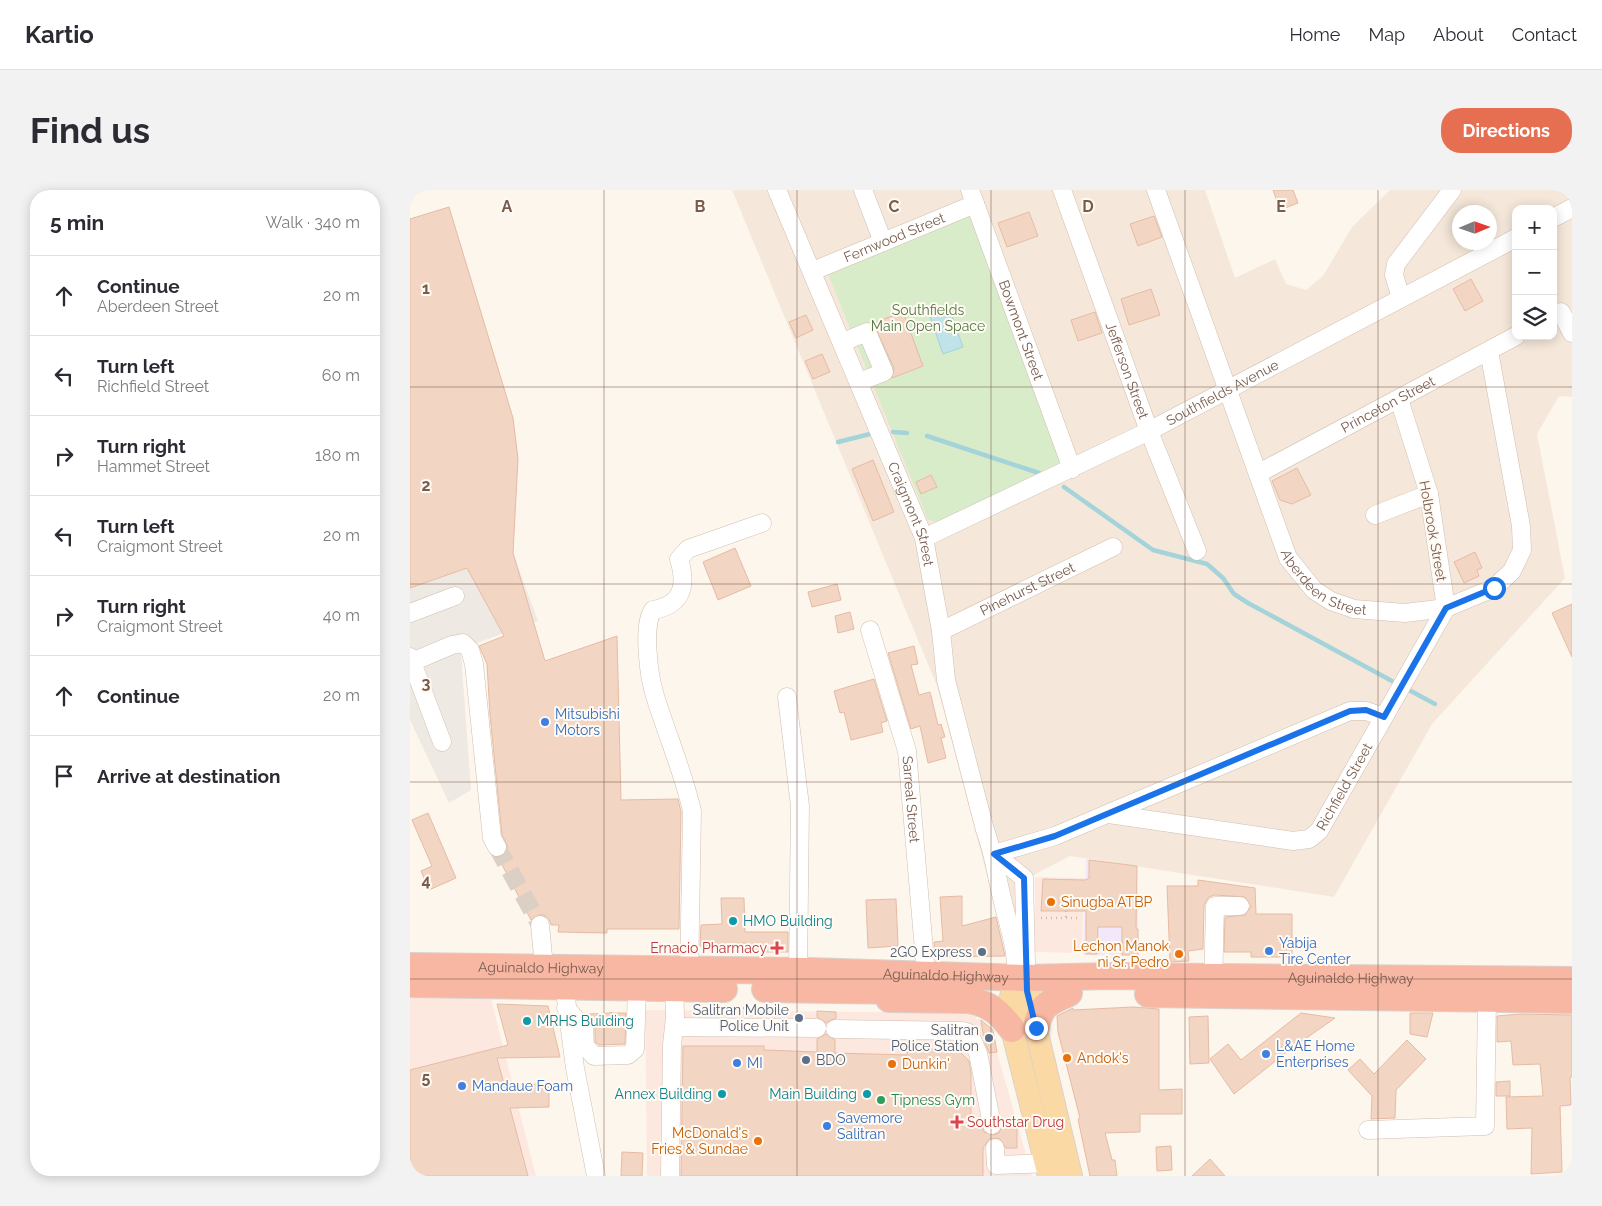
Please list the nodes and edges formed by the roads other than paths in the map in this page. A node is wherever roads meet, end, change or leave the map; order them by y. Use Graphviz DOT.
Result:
graph roads {
  1 [pos="777,190"];
  2 [pos="863,190"];
  3 [pos="1062,190"];
  4 [pos="1156,190"];
  5 [pos="1452,190"];
  6 [pos="973,197"];
  7 [pos="1572,208"];
  8 [pos="1557,216"];
  9 [pos="1512,240"];
  10 [pos="883,242"];
  11 [pos="813,270"];
  12 [pos="1401,298"];
  13 [pos="1562,312"];
  14 [pos="1572,333"];
  15 [pos="1512,338"];
  16 [pos="843,342"];
  17 [pos="1489,351"];
  18 [pos="859,382"];
  19 [pos="1230,390"];
  20 [pos="1399,398"];
  21 [pos="1149,431"];
  22 [pos="1072,469"];
  23 [pos="1259,473"];
  24 [pos="1429,494"];
  25 [pos="1375,515"];
  26 [pos="762,523"];
  27 [pos="924,538"];
  28 [pos="1113,547"];
  29 [pos="1197,551"];
  30 [pos="455,596"];
  31 [pos="1446,608"];
  32 [pos="410,613"];
  33 [pos="870,630"];
  34 [pos="941,631"];
  35 [pos="411,660"];
  36 [pos="415,686"];
  37 [pos="787,698"];
  38 [pos="1384,717"];
  39 [pos="442,742"];
  40 [pos="1109,814"];
  41 [pos="497,848"];
  42 [pos="994,854"];
  43 [pos="1240,906"];
  44 [pos="540,925"];
  45 [pos="410,966"];
  46 [pos="798,971"];
  47 [pos="926,974"];
  48 [pos="1572,980"];
  49 [pos="679,981"];
  50 [pos="559,982"];
  51 [pos="410,984"];
  52 [pos="1020,985"];
  53 [pos="1213,986"];
  54 [pos="637,988"];
  55 [pos="870,991"];
  56 [pos="1069,993"];
  57 [pos="1487,999"];
  58 [pos="1572,1000"];
  59 [pos="675,1027"];
  60 [pos="817,1028"];
  61 [pos="1024,1028"];
  62 [pos="835,1029"];
  63 [pos="672,1045"];
  64 [pos="992,1125"];
  65 [pos="1368,1130"];
  66 [pos="995,1148"];
  67 [pos="1070,1169"];
  68 [pos="1047,1170"];
  69 [pos="596,1176"];
  70 [pos="670,1176"];
  1 -- 11 [label="street, Craigmont Street"];
  2 -- 10 [label="street"];
  3 -- 21 [label="street, Jefferson Street"];
  4 -- 19 [label="street, Aberdeen Street"];
  5 -- 12 [label="street"];
  6 -- 10 [label="street, Fernwood Street"];
  6 -- 22 [label="street, Bowmont Street"];
  7 -- 8 [label="street"];
  9 -- 12 [label="street, Southfields Avenue"];
  10 -- 11 [label="street, Fernwood Street"];
  11 -- 16 [label="street, Craigmont Street"];
  12 -- 19 [label="street, Southfields Avenue"];
  13 -- 14 [label="street"];
  15 -- 17 [label="street, Princeton Street"];
  16 -- 18 [label="street, Craigmont Street"];
  16 -- 18 [label="street"];
  17 -- 20 [label="street, Princeton Street"];
  17 -- 31 [label="street, Aberdeen Street"];
  18 -- 27 [label="street, Craigmont Street"];
  19 -- 21 [label="street, Southfields Avenue"];
  19 -- 23 [label="street, Aberdeen Street"];
  20 -- 23 [label="street, Princeton Street"];
  20 -- 24 [label="street, Holbrook Street"];
  21 -- 22 [label="street, Southfields Avenue"];
  21 -- 29 [label="street, Jefferson Street"];
  22 -- 27 [label="street, Southfields Avenue"];
  23 -- 31 [label="street, Aberdeen Street"];
  24 -- 25 [label="street"];
  24 -- 31 [label="street, Holbrook Street"];
  26 -- 49 [label="street"];
  27 -- 34 [label="street, Craigmont Street"];
  28 -- 34 [label="street, Pinehurst Street"];
  30 -- 32 [label="street"];
  31 -- 38 [label="street, Richfield Street"];
  33 -- 47 [label="street, Sarreal Street"];
  34 -- 42 [label="street, Craigmont Street"];
  35 -- 36 [label="street"];
  35 -- 41 [label="street"];
  36 -- 39 [label="street"];
  37 -- 46 [label="street"];
  38 -- 40 [label="street"];
  38 -- 40 [label="street, Richfield Street"];
  40 -- 42 [label="street"];
  42 -- 52 [label="street, Craigmont Street"];
  42 -- 52 [label="street"];
  43 -- 53 [label="street"];
  44 -- 50 [label="street"];
  45 -- 50 [label="highway, Aguinaldo Highway"];
  46 -- 47 [label="highway, Aguinaldo Highway"];
  46 -- 49 [label="highway, Aguinaldo Highway"];
  47 -- 52 [label="highway, Aguinaldo Highway"];
  48 -- 53 [label="highway, Aguinaldo Highway"];
  49 -- 50 [label="highway, Aguinaldo Highway"];
  49 -- 54 [label="highway, Aguinaldo Highway"];
  49 -- 55 [label="highway, Aguinaldo Highway"];
  49 -- 59 [label="street"];
  49 -- 63 [label="street"];
  50 -- 51 [label="highway, Aguinaldo Highway"];
  50 -- 54 [label="highway, Aguinaldo Highway"];
  50 -- 54 [label="street"];
  50 -- 69 [label="street"];
  52 -- 53 [label="highway, Aguinaldo Highway"];
  52 -- 55 [label="highway, Aguinaldo Highway"];
  52 -- 56 [label="highway, Aguinaldo Highway"];
  52 -- 61 [label="main road"];
  53 -- 56 [label="highway, Aguinaldo Highway"];
  53 -- 57 [label="highway, Aguinaldo Highway"];
  55 -- 61 [label="highway"];
  56 -- 61 [label="highway"];
  57 -- 58 [label="highway, Aguinaldo Highway"];
  57 -- 65 [label="street"];
  59 -- 60 [label="street"];
  59 -- 63 [label="street"];
  61 -- 67 [label="main road"];
  61 -- 68 [label="main road"];
  62 -- 64 [label="street"];
  63 -- 70 [label="street"];
  66 -- 68 [label="street"];
  67 -- 68 [label="street"];
}
